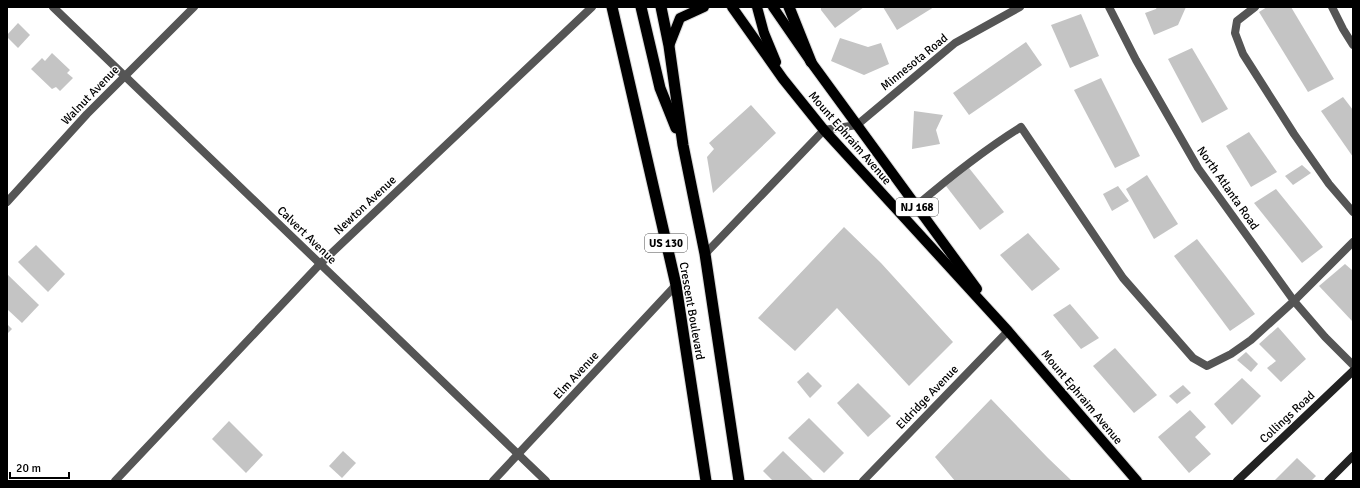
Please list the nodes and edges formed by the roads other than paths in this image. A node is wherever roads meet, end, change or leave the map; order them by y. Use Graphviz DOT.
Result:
graph roads {
  1 [pos="53,7"];
  2 [pos="194,7"];
  3 [pos="592,7"];
  4 [pos="612,7"];
  5 [pos="641,7"];
  6 [pos="662,7"];
  7 [pos="704,7"];
  8 [pos="724,7"];
  9 [pos="757,7"];
  10 [pos="773,7"];
  11 [pos="789,7"];
  12 [pos="1020,7"];
  13 [pos="1109,7"];
  14 [pos="1254,7"];
  15 [pos="1332,7"];
  16 [pos="733,9"];
  17 [pos="1353,45"];
  18 [pos="669,46"];
  19 [pos="811,62"];
  20 [pos="125,76"];
  21 [pos="783,79"];
  22 [pos="857,125"];
  23 [pos="824,130"];
  24 [pos="683,145"];
  25 [pos="7,202"];
  26 [pos="916,206"];
  27 [pos="1353,212"];
  28 [pos="1353,242"];
  29 [pos="705,254"];
  30 [pos="320,264"];
  31 [pos="676,284"];
  32 [pos="1294,301"];
  33 [pos="1008,331"];
  34 [pos="1353,365"];
  35 [pos="1353,371"];
  36 [pos="518,455"];
  37 [pos="1353,456"];
  38 [pos="115,481"];
  39 [pos="493,481"];
  40 [pos="546,481"];
  41 [pos="706,481"];
  42 [pos="739,481"];
  43 [pos="863,481"];
  44 [pos="1137,481"];
  45 [pos="1237,481"];
  46 [pos="1328,481"];
  1 -- 20 [label="street, Calvert Avenue"];
  2 -- 20 [label="street, Walnut Avenue"];
  3 -- 30 [label="street, Newton Avenue"];
  4 -- 31 [label="highway, Crescent Boulevard / US 130"];
  5 -- 24 [label="highway"];
  6 -- 18 [label="highway, Crescent Boulevard / US 130"];
  7 -- 18 [label="main road"];
  8 -- 16 [label="main road"];
  9 -- 21 [label="main road"];
  10 -- 19 [label="main road, Mount Ephraim Avenue / NJ 168"];
  11 -- 19 [label="highway"];
  12 -- 22 [label="street, Minnesota Road"];
  13 -- 32 [label="street, North Atlanta Road"];
  14 -- 27 [label="street"];
  15 -- 17 [label="street"];
  16 -- 21 [label="main road, Mount Ephraim Avenue / NJ 168"];
  18 -- 24 [label="highway, Crescent Boulevard / US 130"];
  19 -- 22 [label="main road, Mount Ephraim Avenue / NJ 168"];
  20 -- 25 [label="street, Walnut Avenue"];
  20 -- 30 [label="street, Calvert Avenue"];
  21 -- 23 [label="main road, Mount Ephraim Avenue / NJ 168"];
  22 -- 23 [label="street"];
  22 -- 26 [label="main road, Mount Ephraim Avenue / NJ 168"];
  23 -- 29 [label="street"];
  23 -- 33 [label="main road, Mount Ephraim Avenue / NJ 168"];
  24 -- 29 [label="highway, Crescent Boulevard / US 130"];
  26 -- 32 [label="street"];
  26 -- 33 [label="main road, Mount Ephraim Avenue / NJ 168"];
  28 -- 32 [label="street"];
  29 -- 42 [label="highway, Crescent Boulevard / US 130"];
  30 -- 36 [label="street, Calvert Avenue"];
  30 -- 38 [label="street, Newton Avenue"];
  31 -- 36 [label="street, Elm Avenue"];
  31 -- 41 [label="highway, Crescent Boulevard / US 130"];
  32 -- 34 [label="street, North Atlanta Road"];
  33 -- 43 [label="street, Eldridge Avenue"];
  33 -- 44 [label="main road, Mount Ephraim Avenue / NJ 168"];
  35 -- 45 [label="main road, Collings Road"];
  36 -- 39 [label="street, Elm Avenue"];
  36 -- 40 [label="street, Calvert Avenue"];
  37 -- 46 [label="main road"];
}
